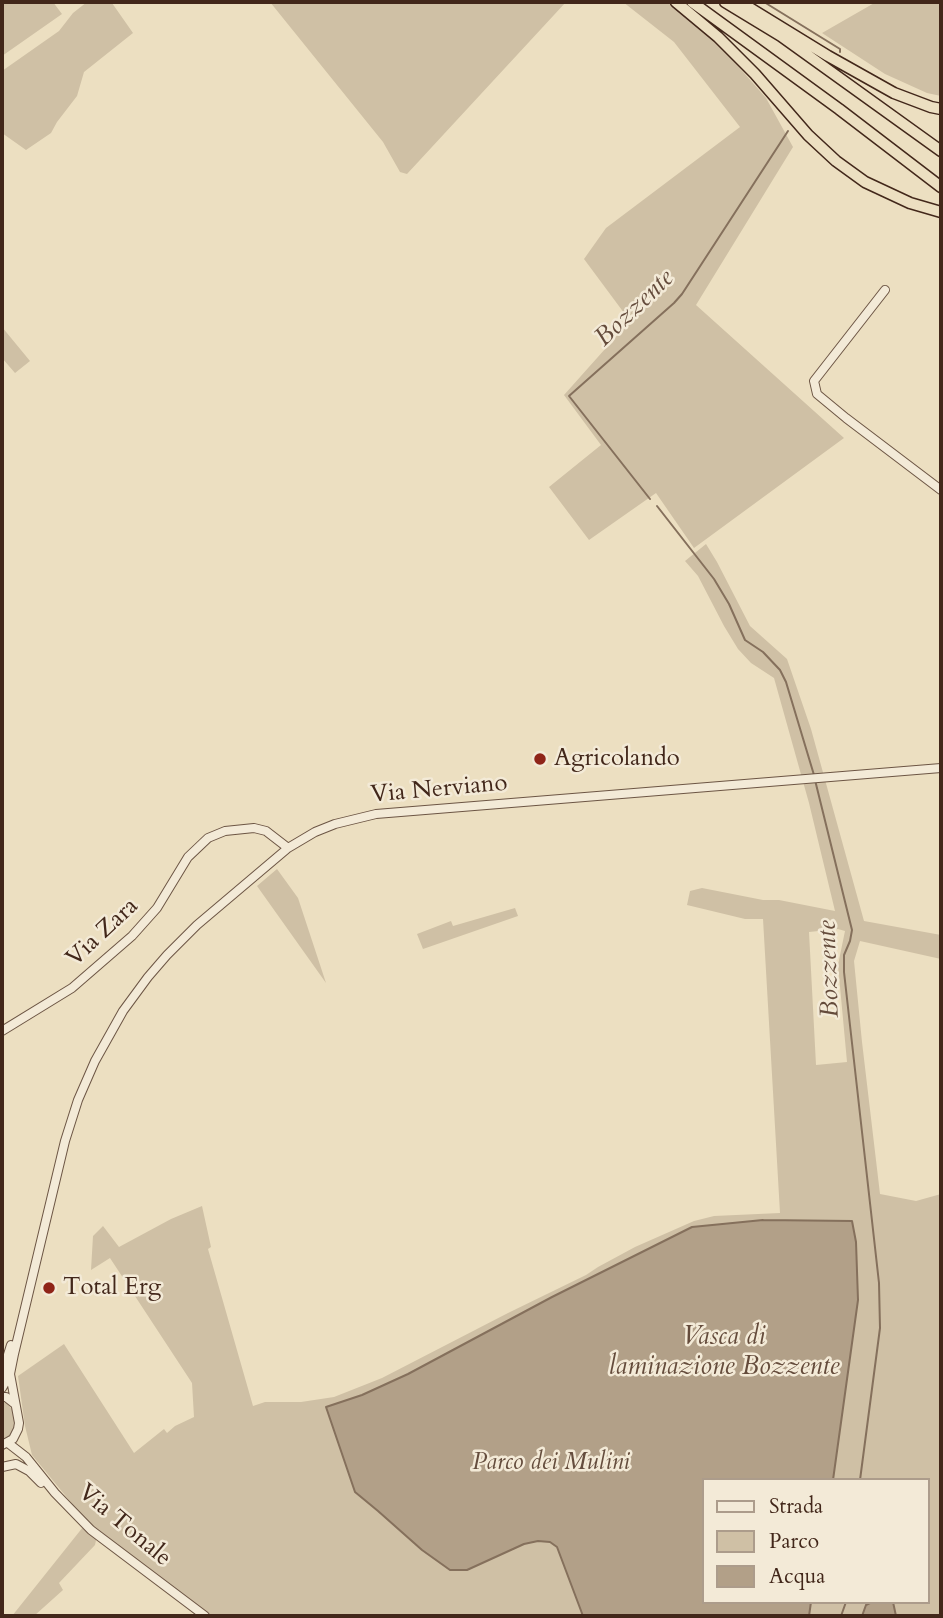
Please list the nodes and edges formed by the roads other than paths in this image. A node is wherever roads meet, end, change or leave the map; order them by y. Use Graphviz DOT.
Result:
graph roads {
  1 [pos="676,2"];
  2 [pos="692,2"];
  3 [pos="725,2"];
  4 [pos="740,2"];
  5 [pos="941,108"];
  6 [pos="941,151"];
  7 [pos="941,187"];
  8 [pos="941,212"];
  9 [pos="885,290"];
  10 [pos="941,490"];
  11 [pos="941,768"];
  12 [pos="288,848"];
  13 [pos="2,1031"];
  14 [pos="6,1374"];
  15 [pos="2,1388"];
  16 [pos="2,1397"];
  17 [pos="15,1404"];
  18 [pos="17,1432"];
  19 [pos="4,1444"];
  20 [pos="26,1457"];
  21 [pos="2,1467"];
  22 [pos="55,1493"];
  23 [pos="205,1616"];
  1 -- 8 [label="highway"];
  2 -- 7 [label="highway"];
  3 -- 6 [label="highway"];
  4 -- 5 [label="highway"];
  9 -- 10 [label="street"];
  11 -- 12 [label="street, Via Nerviano"];
  12 -- 13 [label="street, Via Zara"];
  12 -- 14 [label="street, Via Nerviano"];
  14 -- 15 [label="street"];
  14 -- 17 [label="street"];
  16 -- 17 [label="street"];
  17 -- 18 [label="street"];
  18 -- 19 [label="street"];
  18 -- 20 [label="street"];
  19 -- 20 [label="street"];
  20 -- 22 [label="street, Via Tonale"];
  21 -- 22 [label="street"];
  22 -- 23 [label="street, Via Tonale"];
}
